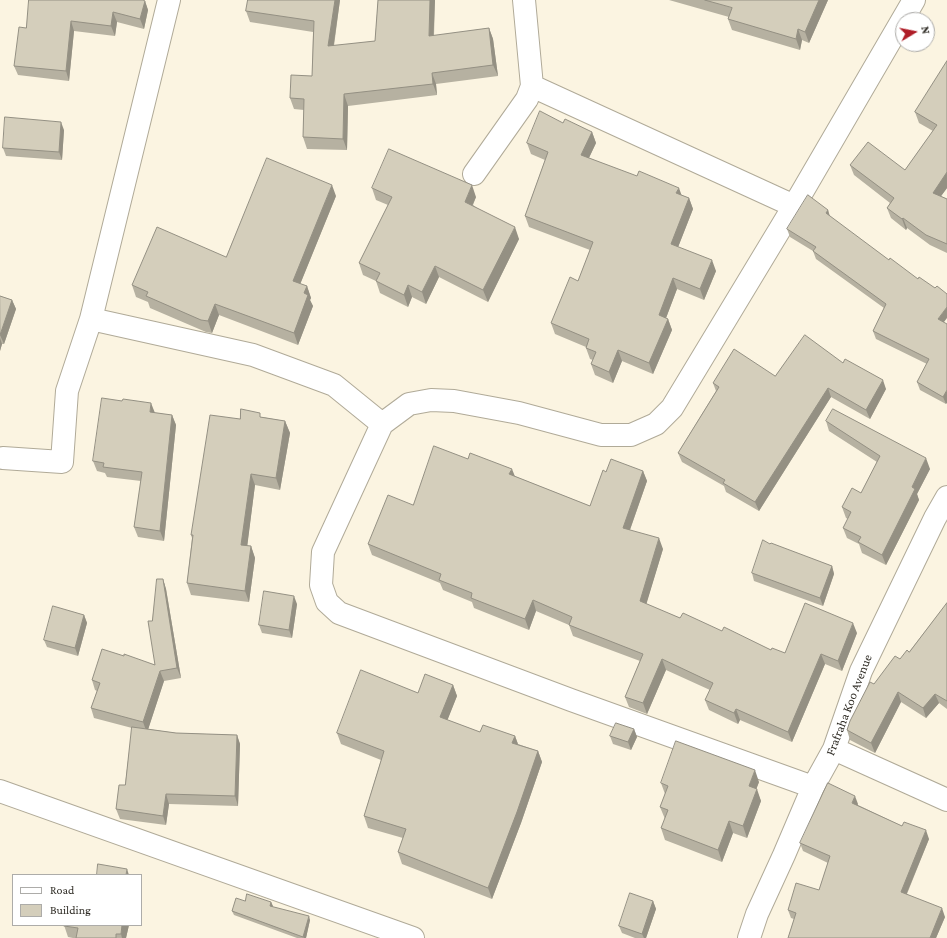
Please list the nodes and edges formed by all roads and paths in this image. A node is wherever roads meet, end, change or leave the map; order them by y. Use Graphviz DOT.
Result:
graph roads {
  1 [pos="169,0"];
  2 [pos="524,0"];
  3 [pos="914,0"];
  4 [pos="532,86"];
  5 [pos="474,174"];
  6 [pos="794,206"];
  7 [pos="91,319"];
  8 [pos="382,424"];
  9 [pos="4,458"];
  10 [pos="947,497"];
  11 [pos="834,749"];
  12 [pos="813,787"];
  13 [pos="0,791"];
  14 [pos="947,800"];
  15 [pos="413,938"];
  16 [pos="749,938"];
  1 -- 7 [label="street"];
  2 -- 4 [label="street"];
  3 -- 6 [label="street"];
  4 -- 5 [label="street"];
  4 -- 6 [label="street"];
  6 -- 8 [label="street"];
  7 -- 8 [label="street"];
  7 -- 9 [label="street"];
  8 -- 12 [label="street"];
  10 -- 11 [label="street, Frafraha Koo Avenue"];
  11 -- 12 [label="street, Frafraha Koo Avenue"];
  11 -- 14 [label="street"];
  12 -- 16 [label="street, Frafraha Koo Avenue"];
  13 -- 15 [label="street"];
}
